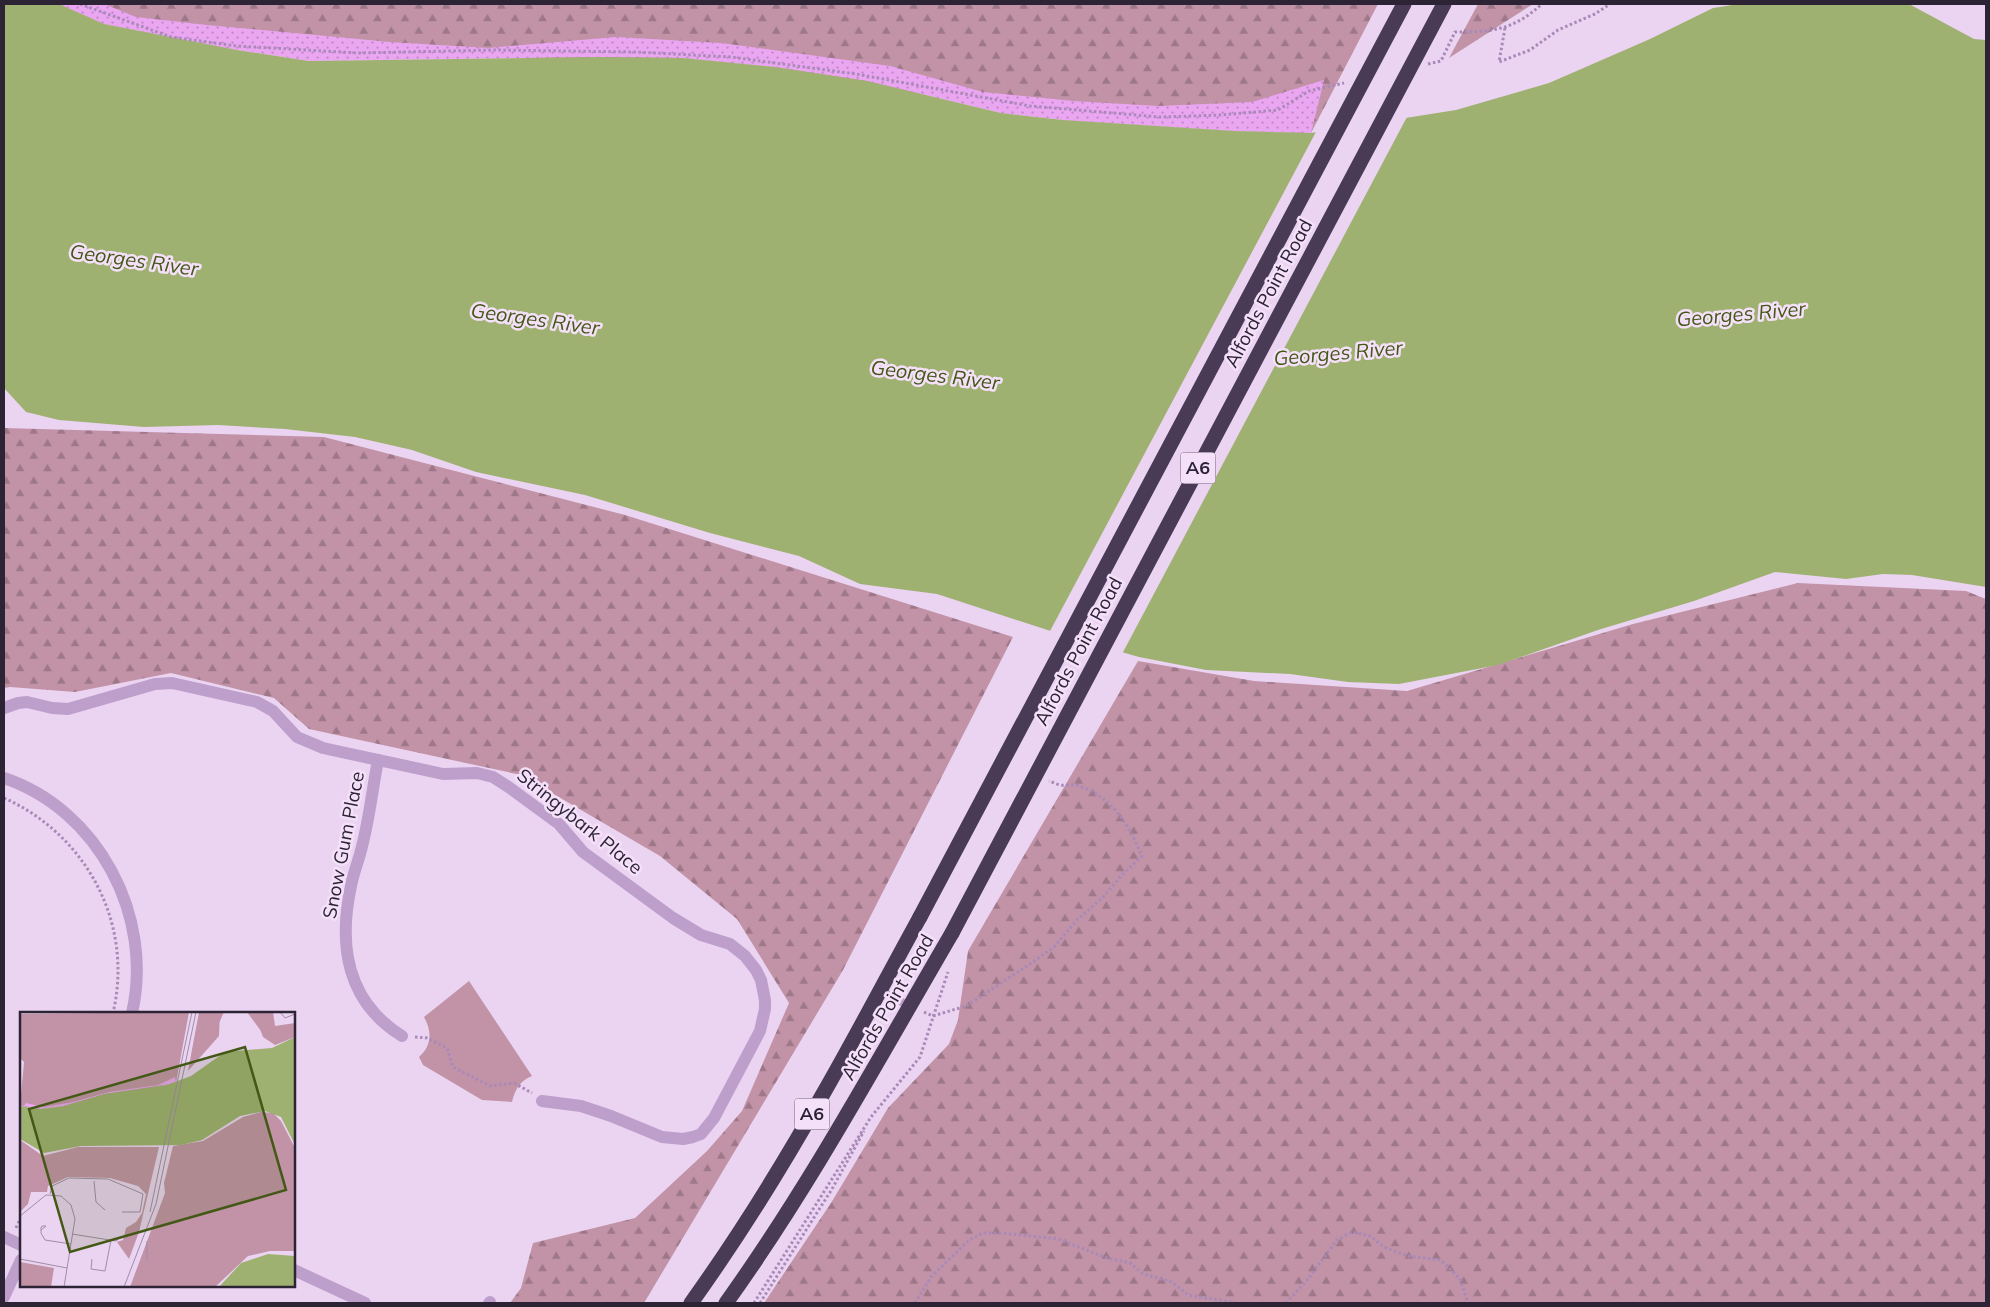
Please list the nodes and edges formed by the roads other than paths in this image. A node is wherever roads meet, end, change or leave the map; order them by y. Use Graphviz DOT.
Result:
graph roads {
  1 [pos="1404,4"];
  2 [pos="1444,4"];
  3 [pos="4,708"];
  4 [pos="378,760"];
  5 [pos="4,778"];
  6 [pos="880,990"];
  7 [pos="910,1006"];
  8 [pos="132,1012"];
  9 [pos="402,1036"];
  10 [pos="542,1101"];
  11 [pos="4,1237"];
  12 [pos="20,1245"];
  13 [pos="20,1262"];
  14 [pos="295,1270"];
  15 [pos="4,1297"];
  16 [pos="365,1303"];
  17 [pos="691,1303"];
  18 [pos="726,1303"];
  1 -- 6 [label="highway, Alfords Point Road / A6, bridge"];
  2 -- 7 [label="highway, Alfords Point Road / A6, bridge"];
  3 -- 4 [label="street, Stringybark Place"];
  4 -- 9 [label="street, Snow Gum Place"];
  4 -- 10 [label="street, Stringybark Place"];
  5 -- 8 [label="street"];
  6 -- 7 [label="lane"];
  6 -- 17 [label="highway, Alfords Point Road / A6"];
  7 -- 18 [label="highway, Alfords Point Road / A6"];
  11 -- 12 [label="street"];
  13 -- 15 [label="street"];
  14 -- 16 [label="street"];
}
